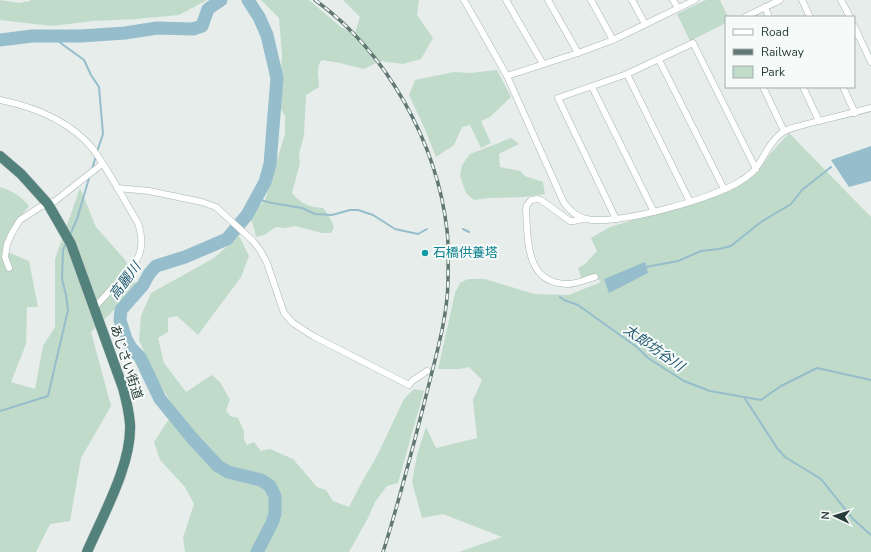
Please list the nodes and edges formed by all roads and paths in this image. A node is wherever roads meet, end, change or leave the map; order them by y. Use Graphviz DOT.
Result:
graph roads {
  1 [pos="464,0"];
  2 [pos="506,0"];
  3 [pos="548,0"];
  4 [pos="591,0"];
  5 [pos="632,0"];
  6 [pos="673,0"];
  7 [pos="695,0"];
  8 [pos="780,0"];
  9 [pos="802,0"];
  10 [pos="841,0"];
  11 [pos="765,7"];
  12 [pos="678,8"];
  13 [pos="747,16"];
  14 [pos="769,16"];
  15 [pos="810,16"];
  16 [pos="849,16"];
  17 [pos="645,24"];
  18 [pos="855,28"];
  19 [pos="613,40"];
  20 [pos="578,53"];
  21 [pos="659,60"];
  22 [pos="871,62"];
  23 [pos="542,64"];
  24 [pos="627,74"];
  25 [pos="507,76"];
  26 [pos="592,87"];
  27 [pos="763,88"];
  28 [pos="803,88"];
  29 [pos="843,88"];
  30 [pos="0,100"];
  31 [pos="871,108"];
  32 [pos="855,112"];
  33 [pos="819,121"];
  34 [pos="784,131"];
  35 [pos="0,156"];
  36 [pos="102,164"];
  37 [pos="756,169"];
  38 [pos="117,188"];
  39 [pos="724,189"];
  40 [pos="690,202"];
  41 [pos="48,204"];
  42 [pos="654,212"];
  43 [pos="584,219"];
  44 [pos="616,219"];
  45 [pos="9,268"];
  46 [pos="595,277"];
  47 [pos="94,308"];
  48 [pos="427,371"];
  49 [pos="87,552"];
  1 -- 25 [label="street"];
  2 -- 23 [label="street"];
  3 -- 20 [label="street"];
  4 -- 19 [label="street"];
  5 -- 17 [label="street"];
  6 -- 12 [label="street"];
  7 -- 12 [label="street"];
  8 -- 11 [label="street"];
  9 -- 15 [label="street"];
  10 -- 16 [label="street"];
  11 -- 13 [label="street"];
  11 -- 14 [label="street"];
  12 -- 17 [label="street"];
  17 -- 19 [label="street"];
  18 -- 22 [label="street"];
  19 -- 20 [label="street"];
  20 -- 23 [label="street"];
  21 -- 24 [label="street"];
  21 -- 37 [label="street"];
  21 -- 39 [label="street"];
  23 -- 25 [label="street"];
  24 -- 26 [label="street"];
  24 -- 40 [label="street"];
  25 -- 43 [label="street"];
  26 -- 42 [label="street"];
  26 -- 44 [label="street"];
  27 -- 34 [label="street"];
  28 -- 33 [label="street"];
  29 -- 32 [label="street"];
  30 -- 36 [label="street"];
  31 -- 32 [label="street"];
  32 -- 33 [label="street"];
  33 -- 34 [label="street"];
  34 -- 37 [label="street"];
  35 -- 41 [label="highway, あじさい街道"];
  36 -- 38 [label="street"];
  36 -- 41 [label="street"];
  37 -- 39 [label="street"];
  38 -- 47 [label="street"];
  38 -- 48 [label="street"];
  39 -- 40 [label="street"];
  40 -- 42 [label="street"];
  41 -- 45 [label="street"];
  41 -- 47 [label="highway, あじさい街道"];
  42 -- 44 [label="street"];
  43 -- 44 [label="street"];
  43 -- 46 [label="street"];
  47 -- 49 [label="highway, あじさい街道"];
}
